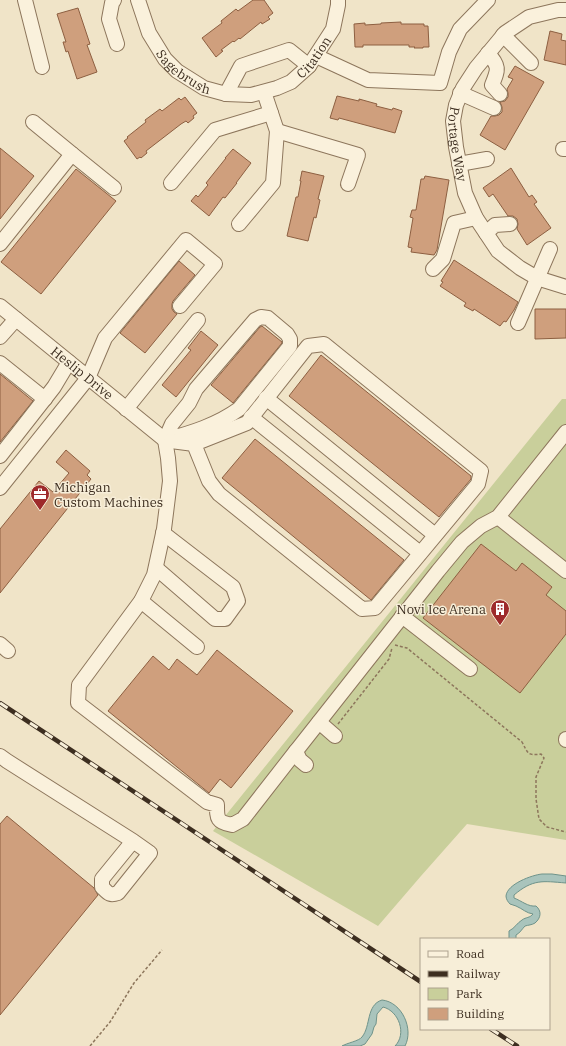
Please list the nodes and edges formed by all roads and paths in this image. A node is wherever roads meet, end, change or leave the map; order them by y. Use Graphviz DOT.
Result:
graph roads {
  1 [pos="25,0"];
  2 [pos="114,0"];
  3 [pos="138,0"];
  4 [pos="488,0"];
  5 [pos="341,1"];
  6 [pos="565,7"];
  7 [pos="503,35"];
  8 [pos="117,44"];
  9 [pos="488,53"];
  10 [pos="312,61"];
  11 [pos="531,63"];
  12 [pos="42,67"];
  13 [pos="264,92"];
  14 [pos="460,93"];
  15 [pos="226,94"];
  16 [pos="500,94"];
  17 [pos="494,108"];
  18 [pos="271,112"];
  19 [pos="33,122"];
  20 [pos="277,131"];
  21 [pos="72,154"];
  22 [pos="487,159"];
  23 [pos="459,164"];
  24 [pos="171,183"];
  25 [pos="348,184"];
  26 [pos="114,188"];
  27 [pos="476,218"];
  28 [pos="239,224"];
  29 [pos="510,224"];
  30 [pos="486,233"];
  31 [pos="0,244"];
  32 [pos="550,249"];
  33 [pos="433,269"];
  34 [pos="537,278"];
  35 [pos="566,287"];
  36 [pos="0,306"];
  37 [pos="180,306"];
  38 [pos="16,319"];
  39 [pos="198,320"];
  40 [pos="518,323"];
  41 [pos="0,337"];
  42 [pos="69,362"];
  43 [pos="0,363"];
  44 [pos="88,378"];
  45 [pos="266,398"];
  46 [pos="45,399"];
  47 [pos="126,409"];
  48 [pos="251,417"];
  49 [pos="566,432"];
  50 [pos="165,440"];
  51 [pos="194,444"];
  52 [pos="0,456"];
  53 [pos="0,488"];
  54 [pos="498,517"];
  55 [pos="163,533"];
  56 [pos="435,535"];
  57 [pos="420,553"];
  58 [pos="156,568"];
  59 [pos="566,571"];
  60 [pos="141,601"];
  61 [pos="402,616"];
  62 [pos="197,647"];
  63 [pos="470,669"];
  64 [pos="319,722"];
  65 [pos="337,730"];
  66 [pos="0,756"];
  67 [pos="566,832"];
  68 [pos="133,841"];
  69 [pos="162,950"];
  70 [pos="90,1046"];
  1 -- 12 [label="street"];
  2 -- 8 [label="street"];
  3 -- 15 [label="street, Sagebrush"];
  4 -- 10 [label="street"];
  5 -- 10 [label="street, Citation"];
  6 -- 7 [label="street, Portage Way"];
  7 -- 9 [label="street, Portage Way"];
  7 -- 11 [label="street"];
  9 -- 14 [label="street, Portage Way"];
  9 -- 16 [label="street"];
  10 -- 13 [label="street, Citation"];
  10 -- 15 [label="street"];
  13 -- 15 [label="street, Sagebrush"];
  13 -- 18 [label="street"];
  14 -- 17 [label="street"];
  14 -- 23 [label="street, Portage Way"];
  18 -- 20 [label="street"];
  18 -- 24 [label="street"];
  19 -- 21 [label="street"];
  20 -- 25 [label="street"];
  20 -- 28 [label="street"];
  21 -- 26 [label="street"];
  21 -- 31 [label="street"];
  22 -- 23 [label="street"];
  23 -- 27 [label="street, Portage Way"];
  27 -- 30 [label="street, Portage Way"];
  27 -- 33 [label="street"];
  29 -- 30 [label="street"];
  30 -- 34 [label="street, Portage Way"];
  32 -- 34 [label="street"];
  34 -- 35 [label="street, Portage Way"];
  34 -- 40 [label="street"];
  36 -- 38 [label="street, Heslip Drive"];
  37 -- 44 [label="street"];
  38 -- 41 [label="street"];
  38 -- 42 [label="street, Heslip Drive"];
  39 -- 47 [label="street"];
  42 -- 44 [label="street, Heslip Drive"];
  42 -- 46 [label="street"];
  43 -- 46 [label="street"];
  44 -- 47 [label="street, Heslip Drive"];
  44 -- 53 [label="street"];
  45 -- 48 [label="street"];
  45 -- 56 [label="street"];
  45 -- 56 [label="street"];
  46 -- 52 [label="street"];
  47 -- 50 [label="street, Heslip Drive"];
  48 -- 51 [label="street"];
  48 -- 57 [label="street"];
  49 -- 54 [label="street"];
  50 -- 50 [label="street"];
  50 -- 51 [label="street"];
  50 -- 55 [label="street"];
  51 -- 57 [label="street"];
  54 -- 59 [label="street"];
  54 -- 61 [label="street"];
  55 -- 58 [label="street"];
  55 -- 58 [label="street"];
  56 -- 57 [label="street"];
  58 -- 60 [label="street"];
  60 -- 62 [label="street"];
  60 -- 64 [label="street"];
  61 -- 63 [label="street"];
  61 -- 64 [label="street"];
  64 -- 65 [label="street"];
  65 -- 67 [label="path"];
  66 -- 68 [label="street"];
  69 -- 70 [label="path"];
}
